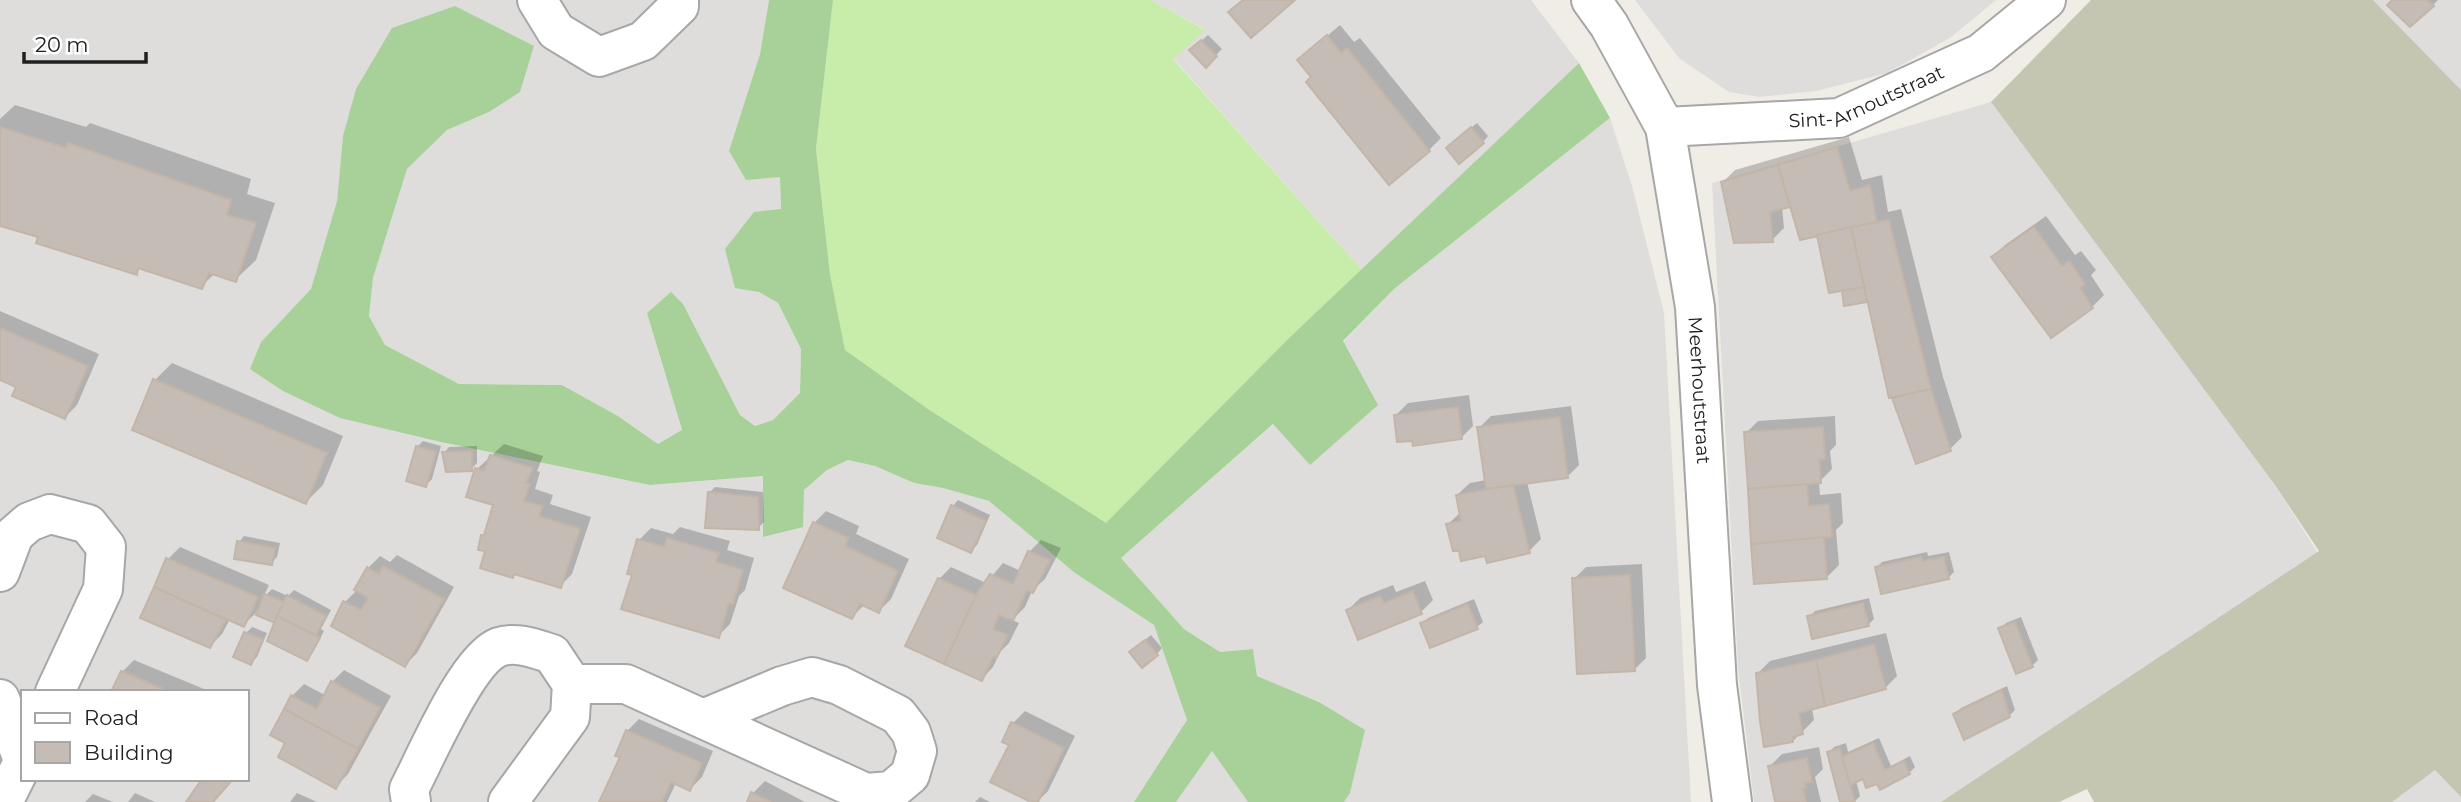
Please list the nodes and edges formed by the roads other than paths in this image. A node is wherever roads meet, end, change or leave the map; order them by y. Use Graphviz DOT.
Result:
graph roads {
  1 [pos="537,0"];
  2 [pos="679,0"];
  3 [pos="1591,0"];
  4 [pos="2046,0"];
  5 [pos="1665,127"];
  6 [pos="0,572"];
  7 [pos="572,684"];
  8 [pos="56,690"];
  9 [pos="0,699"];
  10 [pos="703,719"];
  11 [pos="21,756"];
  12 [pos="21,765"];
  13 [pos="3,802"];
  14 [pos="411,802"];
  15 [pos="508,802"];
  16 [pos="1732,802"];
  1 -- 2 [label="street"];
  3 -- 5 [label="street, Meerhoutstraat"];
  4 -- 5 [label="street, Sint-Arnoutstraat"];
  5 -- 16 [label="street, Meerhoutstraat"];
  6 -- 8 [label="street"];
  7 -- 10 [label="street"];
  7 -- 14 [label="street"];
  7 -- 15 [label="street"];
  9 -- 11 [label="street"];
  10 -- 10 [label="street"];
  12 -- 13 [label="street"];
}
